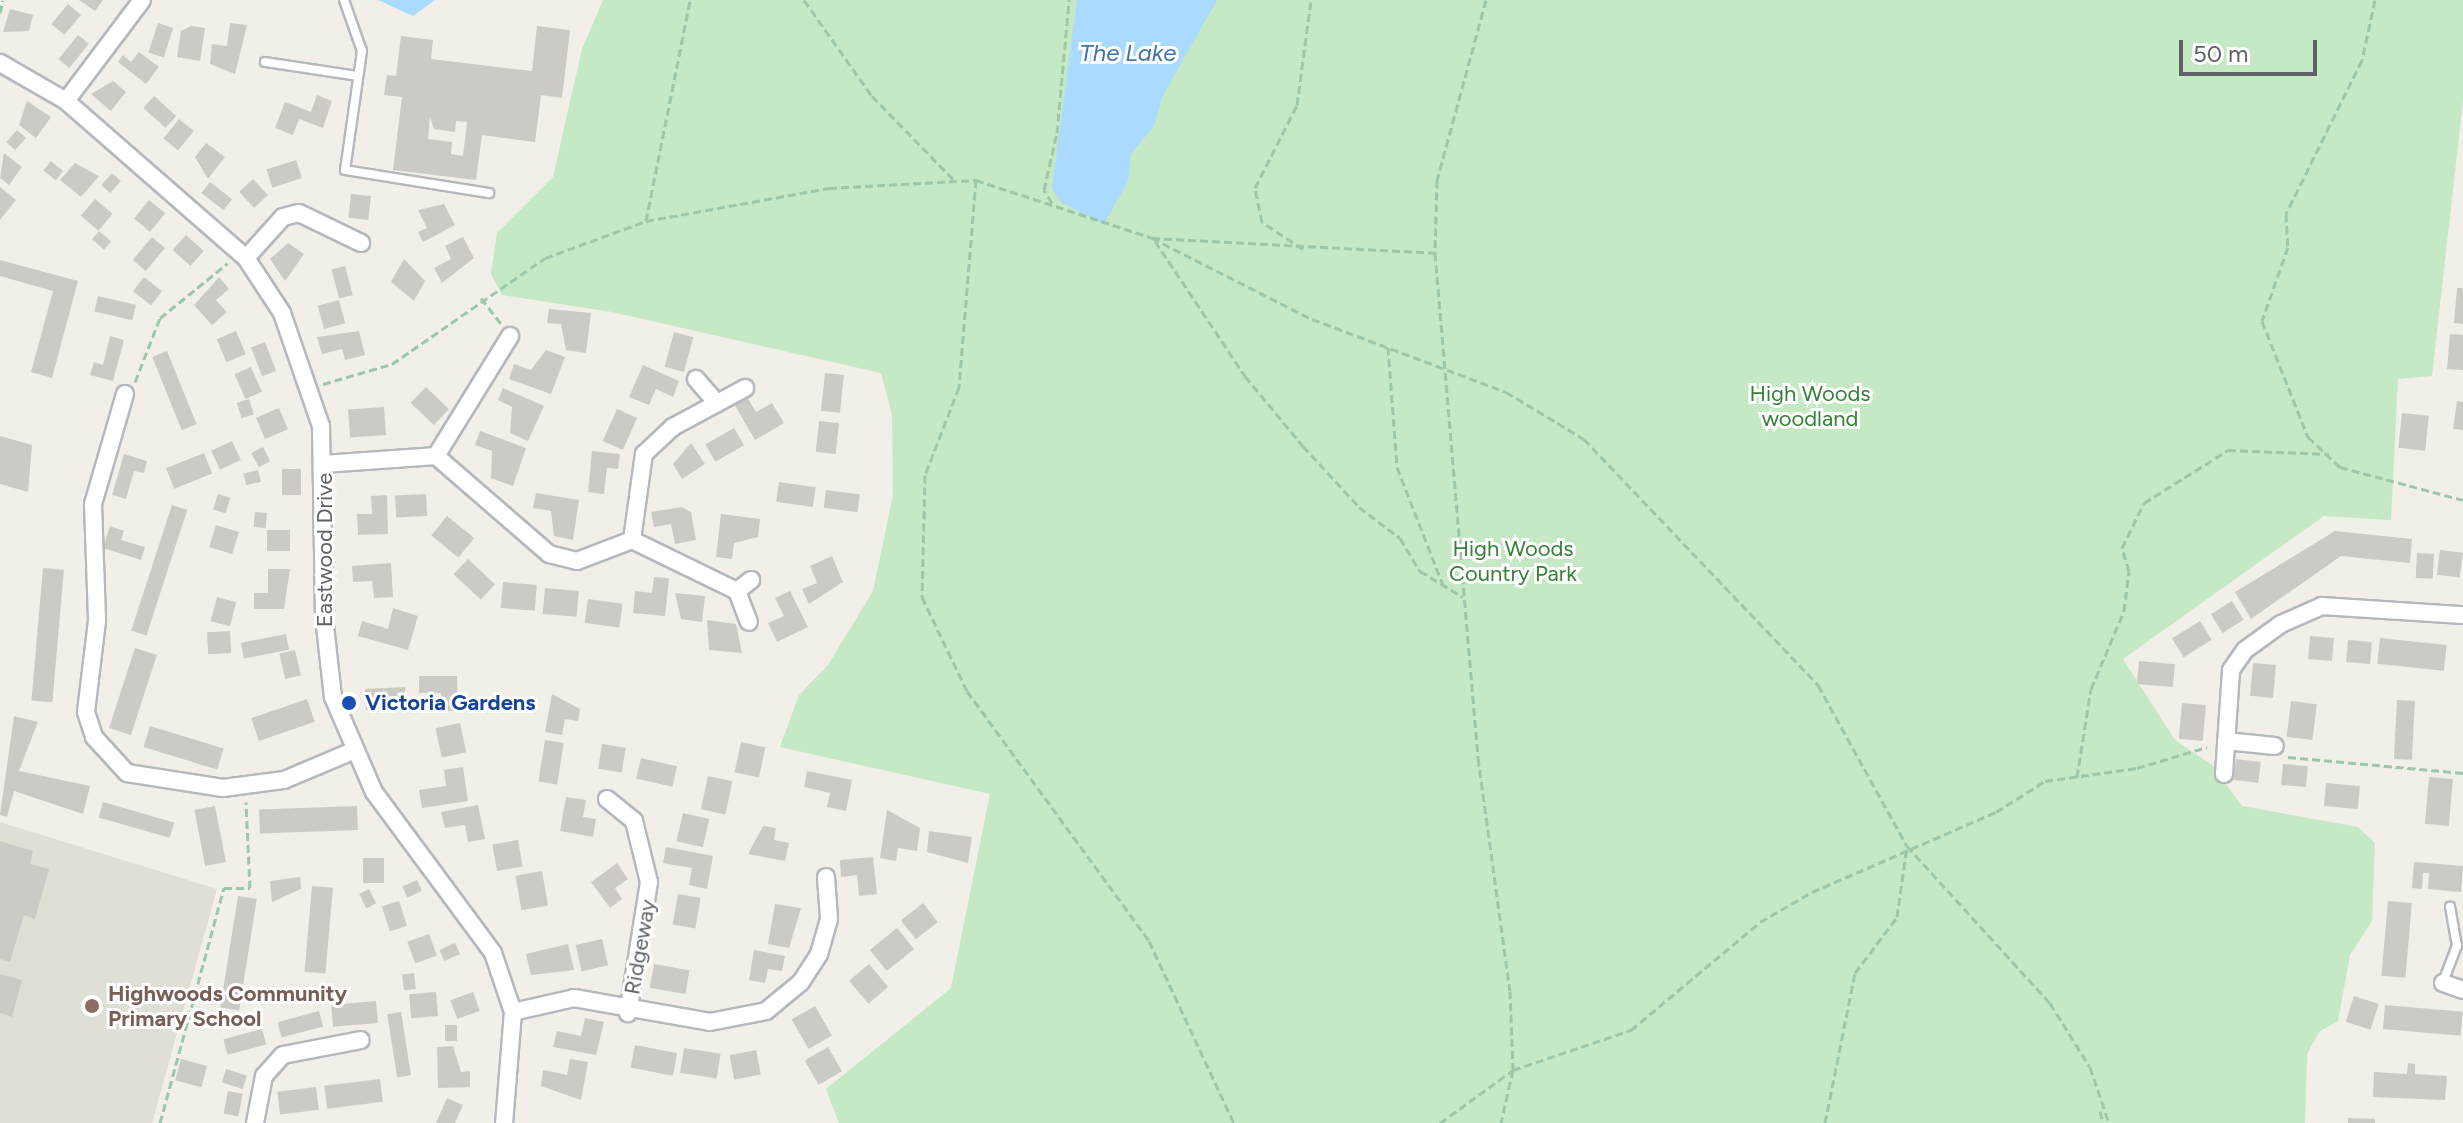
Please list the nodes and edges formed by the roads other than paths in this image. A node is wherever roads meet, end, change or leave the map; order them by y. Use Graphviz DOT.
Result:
graph roads {
  1 [pos="142,0"];
  2 [pos="344,0"];
  3 [pos="265,62"];
  4 [pos="0,63"];
  5 [pos="358,76"];
  6 [pos="66,101"];
  7 [pos="489,193"];
  8 [pos="361,243"];
  9 [pos="243,255"];
  10 [pos="510,336"];
  11 [pos="696,379"];
  12 [pos="745,388"];
  13 [pos="125,394"];
  14 [pos="717,403"];
  15 [pos="436,456"];
  16 [pos="324,464"];
  17 [pos="632,540"];
  18 [pos="751,580"];
  19 [pos="737,591"];
  20 [pos="2463,615"];
  21 [pos="749,622"];
  22 [pos="2226,741"];
  23 [pos="2275,746"];
  24 [pos="353,751"];
  25 [pos="2224,774"];
  26 [pos="607,799"];
  27 [pos="826,877"];
  28 [pos="2450,907"];
  29 [pos="2443,983"];
  30 [pos="2463,990"];
  31 [pos="513,1012"];
  32 [pos="628,1013"];
  33 [pos="361,1040"];
  34 [pos="255,1123"];
  35 [pos="504,1123"];
  1 -- 6 [label="street"];
  2 -- 5 [label="lane"];
  3 -- 5 [label="lane"];
  4 -- 6 [label="street, Eastwood Drive"];
  5 -- 7 [label="lane"];
  6 -- 9 [label="street, Eastwood Drive"];
  8 -- 9 [label="street"];
  9 -- 16 [label="street, Eastwood Drive"];
  10 -- 15 [label="street"];
  11 -- 14 [label="street"];
  12 -- 14 [label="street"];
  13 -- 24 [label="street"];
  14 -- 17 [label="street"];
  15 -- 16 [label="street"];
  15 -- 17 [label="street"];
  16 -- 24 [label="street, Eastwood Drive"];
  17 -- 19 [label="street"];
  18 -- 19 [label="street"];
  19 -- 21 [label="street"];
  20 -- 22 [label="street"];
  22 -- 23 [label="street"];
  22 -- 25 [label="street"];
  24 -- 31 [label="street, Eastwood Drive"];
  26 -- 32 [label="street, Ridgeway"];
  27 -- 32 [label="street"];
  28 -- 29 [label="lane"];
  29 -- 30 [label="street"];
  31 -- 32 [label="street"];
  31 -- 35 [label="street, Eastwood Drive"];
  33 -- 34 [label="street"];
}
